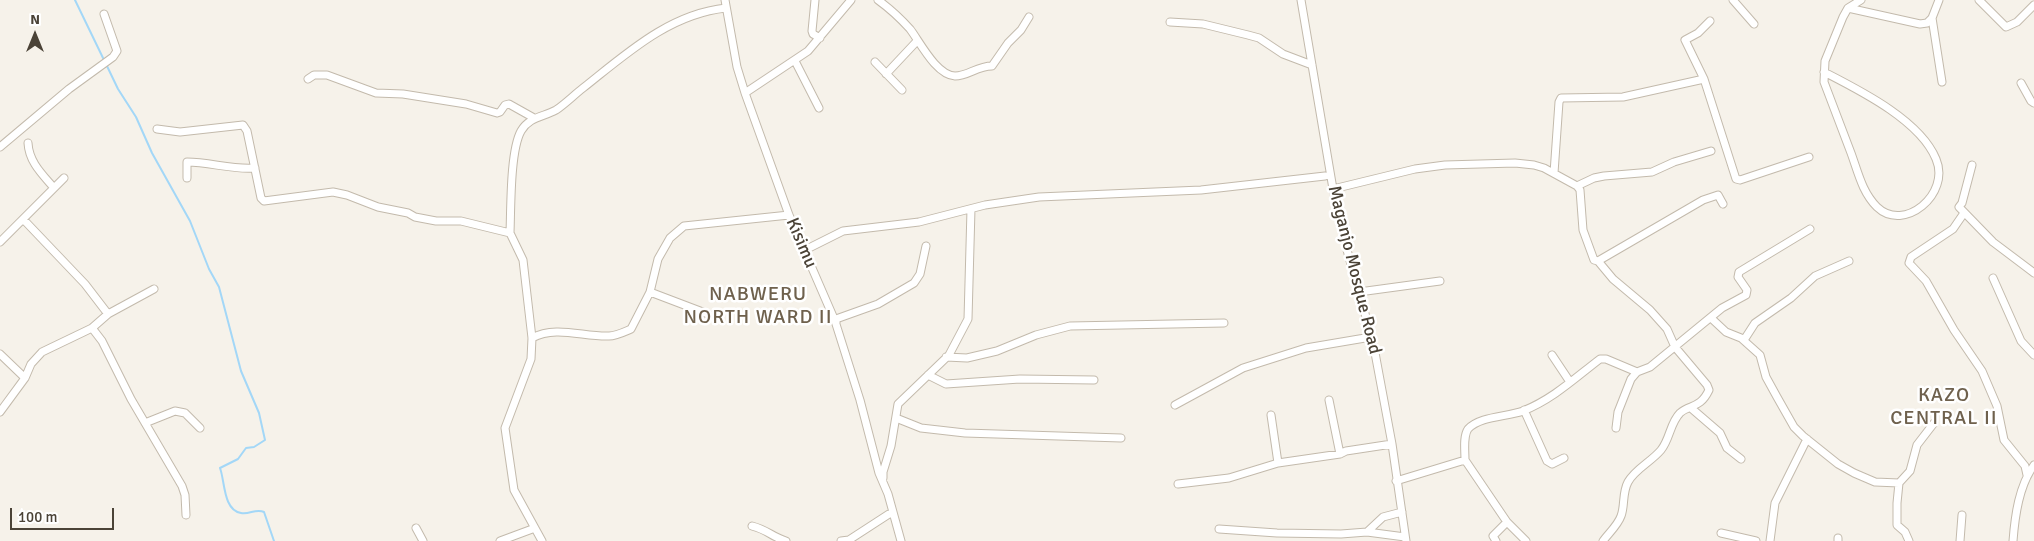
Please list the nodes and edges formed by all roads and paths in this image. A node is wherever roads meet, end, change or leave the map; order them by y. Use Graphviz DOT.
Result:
graph roads {
  1 [pos="815,0"];
  2 [pos="851,0"];
  3 [pos="878,0"];
  4 [pos="1301,0"];
  5 [pos="1734,0"];
  6 [pos="1861,0"];
  7 [pos="1939,0"];
  8 [pos="1979,0"];
  9 [pos="726,4"];
  10 [pos="2034,5"];
  11 [pos="1848,8"];
  12 [pos="104,14"];
  13 [pos="1028,17"];
  14 [pos="1932,18"];
  15 [pos="1710,21"];
  16 [pos="1170,22"];
  17 [pos="1754,24"];
  18 [pos="820,38"];
  19 [pos="917,41"];
  20 [pos="795,61"];
  21 [pos="875,62"];
  22 [pos="1312,65"];
  23 [pos="1824,72"];
  24 [pos="886,74"];
  25 [pos="308,79"];
  26 [pos="1704,79"];
  27 [pos="1942,82"];
  28 [pos="2021,83"];
  29 [pos="902,90"];
  30 [pos="745,93"];
  31 [pos="2034,103"];
  32 [pos="819,108"];
  33 [pos="534,118"];
  34 [pos="157,129"];
  35 [pos="28,143"];
  36 [pos="0,147"];
  37 [pos="1711,151"];
  38 [pos="1808,157"];
  39 [pos="1972,165"];
  40 [pos="255,168"];
  41 [pos="1554,173"];
  42 [pos="1325,176"];
  43 [pos="64,178"];
  44 [pos="187,178"];
  45 [pos="1577,186"];
  46 [pos="54,188"];
  47 [pos="1333,189"];
  48 [pos="1723,204"];
  49 [pos="971,209"];
  50 [pos="1964,213"];
  51 [pos="789,215"];
  52 [pos="23,219"];
  53 [pos="1810,229"];
  54 [pos="510,233"];
  55 [pos="0,242"];
  56 [pos="926,246"];
  57 [pos="805,250"];
  58 [pos="1598,261"];
  59 [pos="1849,261"];
  60 [pos="2034,273"];
  61 [pos="1992,278"];
  62 [pos="1440,281"];
  63 [pos="154,289"];
  64 [pos="650,292"];
  65 [pos="1359,292"];
  66 [pos="108,314"];
  67 [pos="708,314"];
  68 [pos="1711,318"];
  69 [pos="1224,323"];
  70 [pos="92,328"];
  71 [pos="837,328"];
  72 [pos="1371,337"];
  73 [pos="532,338"];
  74 [pos="1744,340"];
  75 [pos="1675,347"];
  76 [pos="0,354"];
  77 [pos="1552,355"];
  78 [pos="2034,355"];
  79 [pos="946,357"];
  80 [pos="1637,372"];
  81 [pos="928,375"];
  82 [pos="25,378"];
  83 [pos="1094,380"];
  84 [pos="1570,382"];
  85 [pos="1329,400"];
  86 [pos="1175,406"];
  87 [pos="1691,408"];
  88 [pos="1524,410"];
  89 [pos="0,412"];
  90 [pos="1271,415"];
  91 [pos="896,418"];
  92 [pos="145,423"];
  93 [pos="1934,423"];
  94 [pos="200,428"];
  95 [pos="1616,428"];
  96 [pos="1121,438"];
  97 [pos="1807,440"];
  98 [pos="1392,444"];
  99 [pos="1340,454"];
  100 [pos="1564,458"];
  101 [pos="1465,460"];
  102 [pos="1741,460"];
  103 [pos="1278,463"];
  104 [pos="2034,465"];
  105 [pos="2027,475"];
  106 [pos="1396,481"];
  107 [pos="883,483"];
  108 [pos="1899,483"];
  109 [pos="1178,484"];
  110 [pos="1402,512"];
  111 [pos="893,514"];
  112 [pos="1962,515"];
  113 [pos="186,516"];
  114 [pos="1507,522"];
  115 [pos="752,526"];
  116 [pos="416,528"];
  117 [pos="535,528"];
  118 [pos="1219,529"];
  119 [pos="1367,532"];
  120 [pos="1721,532"];
  121 [pos="1405,539"];
  122 [pos="423,541"];
  123 [pos="500,541"];
  124 [pos="542,541"];
  125 [pos="786,541"];
  126 [pos="841,541"];
  127 [pos="901,541"];
  128 [pos="1496,541"];
  129 [pos="1526,541"];
  130 [pos="1603,541"];
  131 [pos="1756,541"];
  132 [pos="1770,541"];
  133 [pos="1909,541"];
  134 [pos="1960,541"];
  135 [pos="2014,541"];
  1 -- 18 [label="street"];
  2 -- 18 [label="street"];
  3 -- 19 [label="street"];
  4 -- 22 [label="street, Maganjo Mosque Road"];
  5 -- 17 [label="street"];
  6 -- 11 [label="street"];
  7 -- 14 [label="street"];
  8 -- 10 [label="street"];
  9 -- 30 [label="street, Kisimu"];
  9 -- 33 [label="street"];
  11 -- 14 [label="street"];
  11 -- 23 [label="street"];
  12 -- 36 [label="street"];
  13 -- 19 [label="street"];
  14 -- 27 [label="street"];
  15 -- 26 [label="street"];
  16 -- 22 [label="street"];
  18 -- 20 [label="street"];
  19 -- 24 [label="street"];
  20 -- 30 [label="street"];
  20 -- 32 [label="street"];
  21 -- 24 [label="street"];
  22 -- 47 [label="street, Maganjo Mosque Road"];
  23 -- 23 [label="street"];
  24 -- 29 [label="street"];
  25 -- 33 [label="street"];
  26 -- 38 [label="street"];
  26 -- 41 [label="street"];
  28 -- 31 [label="street"];
  30 -- 51 [label="street, Kisimu"];
  33 -- 54 [label="street"];
  34 -- 40 [label="street"];
  35 -- 46 [label="street"];
  37 -- 45 [label="street"];
  39 -- 50 [label="street"];
  40 -- 44 [label="street"];
  40 -- 54 [label="street"];
  41 -- 45 [label="street"];
  41 -- 47 [label="street"];
  42 -- 49 [label="street"];
  43 -- 46 [label="street"];
  45 -- 58 [label="street"];
  46 -- 52 [label="street"];
  47 -- 65 [label="street, Maganjo Mosque Road"];
  48 -- 58 [label="street"];
  49 -- 57 [label="street"];
  49 -- 79 [label="street"];
  50 -- 60 [label="street"];
  50 -- 105 [label="street"];
  51 -- 57 [label="street, Kisimu"];
  51 -- 64 [label="street"];
  52 -- 55 [label="street"];
  52 -- 66 [label="street"];
  53 -- 68 [label="street"];
  54 -- 73 [label="street"];
  56 -- 71 [label="street"];
  57 -- 71 [label="street, Kisimu"];
  58 -- 75 [label="street"];
  59 -- 74 [label="street"];
  61 -- 78 [label="street"];
  62 -- 65 [label="street"];
  63 -- 66 [label="street"];
  64 -- 67 [label="street"];
  64 -- 73 [label="street"];
  65 -- 72 [label="street, Maganjo Mosque Road"];
  66 -- 70 [label="street"];
  68 -- 74 [label="street"];
  68 -- 75 [label="street"];
  69 -- 79 [label="street"];
  70 -- 82 [label="street"];
  70 -- 92 [label="street"];
  71 -- 107 [label="street, Kisimu"];
  72 -- 86 [label="street"];
  72 -- 98 [label="street, Maganjo Mosque Road"];
  73 -- 117 [label="street"];
  74 -- 97 [label="street"];
  75 -- 80 [label="street"];
  75 -- 87 [label="street"];
  76 -- 82 [label="street"];
  77 -- 84 [label="street"];
  79 -- 81 [label="street"];
  80 -- 84 [label="street"];
  80 -- 95 [label="street"];
  81 -- 83 [label="street"];
  81 -- 91 [label="street"];
  82 -- 89 [label="street"];
  84 -- 88 [label="street"];
  85 -- 99 [label="street"];
  87 -- 102 [label="street"];
  87 -- 130 [label="street"];
  88 -- 100 [label="street"];
  88 -- 101 [label="street"];
  90 -- 103 [label="street"];
  91 -- 96 [label="street"];
  91 -- 107 [label="street"];
  92 -- 94 [label="street"];
  92 -- 113 [label="street"];
  93 -- 108 [label="street"];
  97 -- 108 [label="street"];
  97 -- 132 [label="street"];
  98 -- 99 [label="street"];
  98 -- 106 [label="street, Maganjo Mosque Road"];
  99 -- 103 [label="street"];
  101 -- 106 [label="street"];
  101 -- 114 [label="street"];
  103 -- 109 [label="street"];
  104 -- 105 [label="street"];
  105 -- 135 [label="street"];
  106 -- 110 [label="street, Maganjo Mosque Road"];
  107 -- 111 [label="street, Kisimu"];
  108 -- 133 [label="street"];
  110 -- 119 [label="street"];
  110 -- 121 [label="street, Maganjo Mosque Road"];
  111 -- 126 [label="street"];
  111 -- 127 [label="street, Kisimu"];
  112 -- 134 [label="street"];
  114 -- 128 [label="street"];
  114 -- 129 [label="street"];
  115 -- 125 [label="street"];
  116 -- 122 [label="street"];
  117 -- 123 [label="street"];
  117 -- 124 [label="street"];
  118 -- 119 [label="street"];
  119 -- 121 [label="street"];
  120 -- 131 [label="street"];
}
